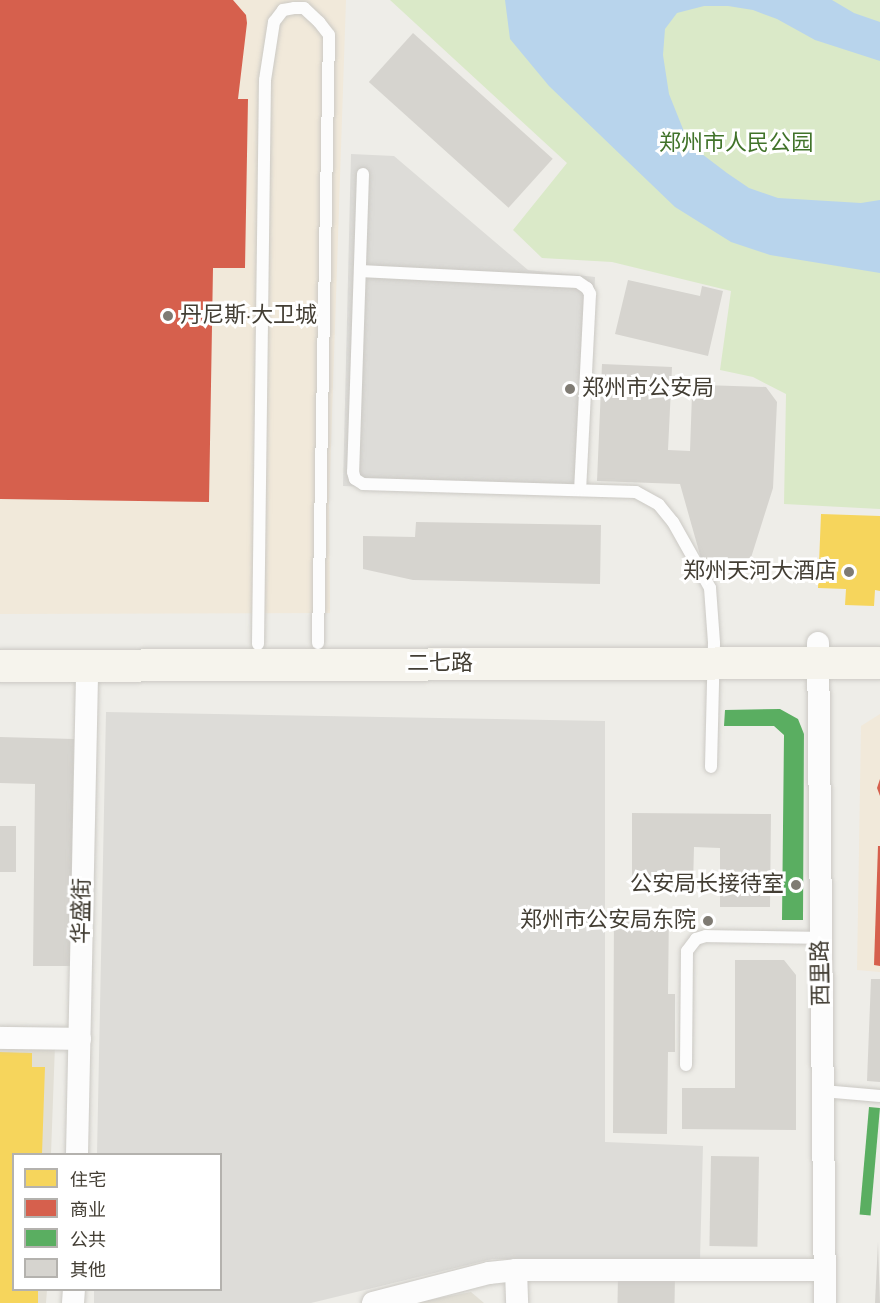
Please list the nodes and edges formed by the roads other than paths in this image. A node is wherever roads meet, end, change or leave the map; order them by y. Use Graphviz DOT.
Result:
graph roads {
  1 [pos="290,4"];
  2 [pos="363,174"];
  3 [pos="360,271"];
  4 [pos="580,490"];
  5 [pos="318,643"];
  6 [pos="0,644"];
  7 [pos="258,644"];
  8 [pos="880,644"];
  9 [pos="714,653"];
  10 [pos="818,653"];
  11 [pos="880,663"];
  12 [pos="0,666"];
  13 [pos="87,667"];
  14 [pos="711,767"];
  15 [pos="821,938"];
  16 [pos="0,1038"];
  17 [pos="80,1039"];
  18 [pos="686,1065"];
  19 [pos="823,1091"];
  20 [pos="880,1096"];
  21 [pos="77,1153"];
  22 [pos="516,1270"];
  23 [pos="825,1270"];
  24 [pos="373,1303"];
  25 [pos="517,1303"];
  26 [pos="825,1303"];
  1 -- 5 [label="lane"];
  1 -- 7 [label="lane"];
  2 -- 3 [label="lane"];
  3 -- 4 [label="lane"];
  3 -- 4 [label="lane"];
  4 -- 9 [label="lane"];
  5 -- 7 [label="main road, 二七路"];
  5 -- 9 [label="main road, 二七路"];
  6 -- 7 [label="main road, 二七路"];
  8 -- 10 [label="main road, 二七路"];
  9 -- 10 [label="main road, 二七路"];
  9 -- 13 [label="main road, 二七路"];
  9 -- 14 [label="lane"];
  10 -- 11 [label="main road, 二七路"];
  10 -- 15 [label="street, 西里路"];
  12 -- 13 [label="main road, 二七路"];
  13 -- 17 [label="street, 华盛街"];
  15 -- 18 [label="lane"];
  15 -- 19 [label="street, 西里路"];
  16 -- 17 [label="street"];
  17 -- 21 [label="street, 华盛街"];
  19 -- 20 [label="lane"];
  19 -- 23 [label="street, 西里路"];
  22 -- 23 [label="street"];
  22 -- 24 [label="street"];
  22 -- 25 [label="street"];
  23 -- 26 [label="street, 西里路"];
}
